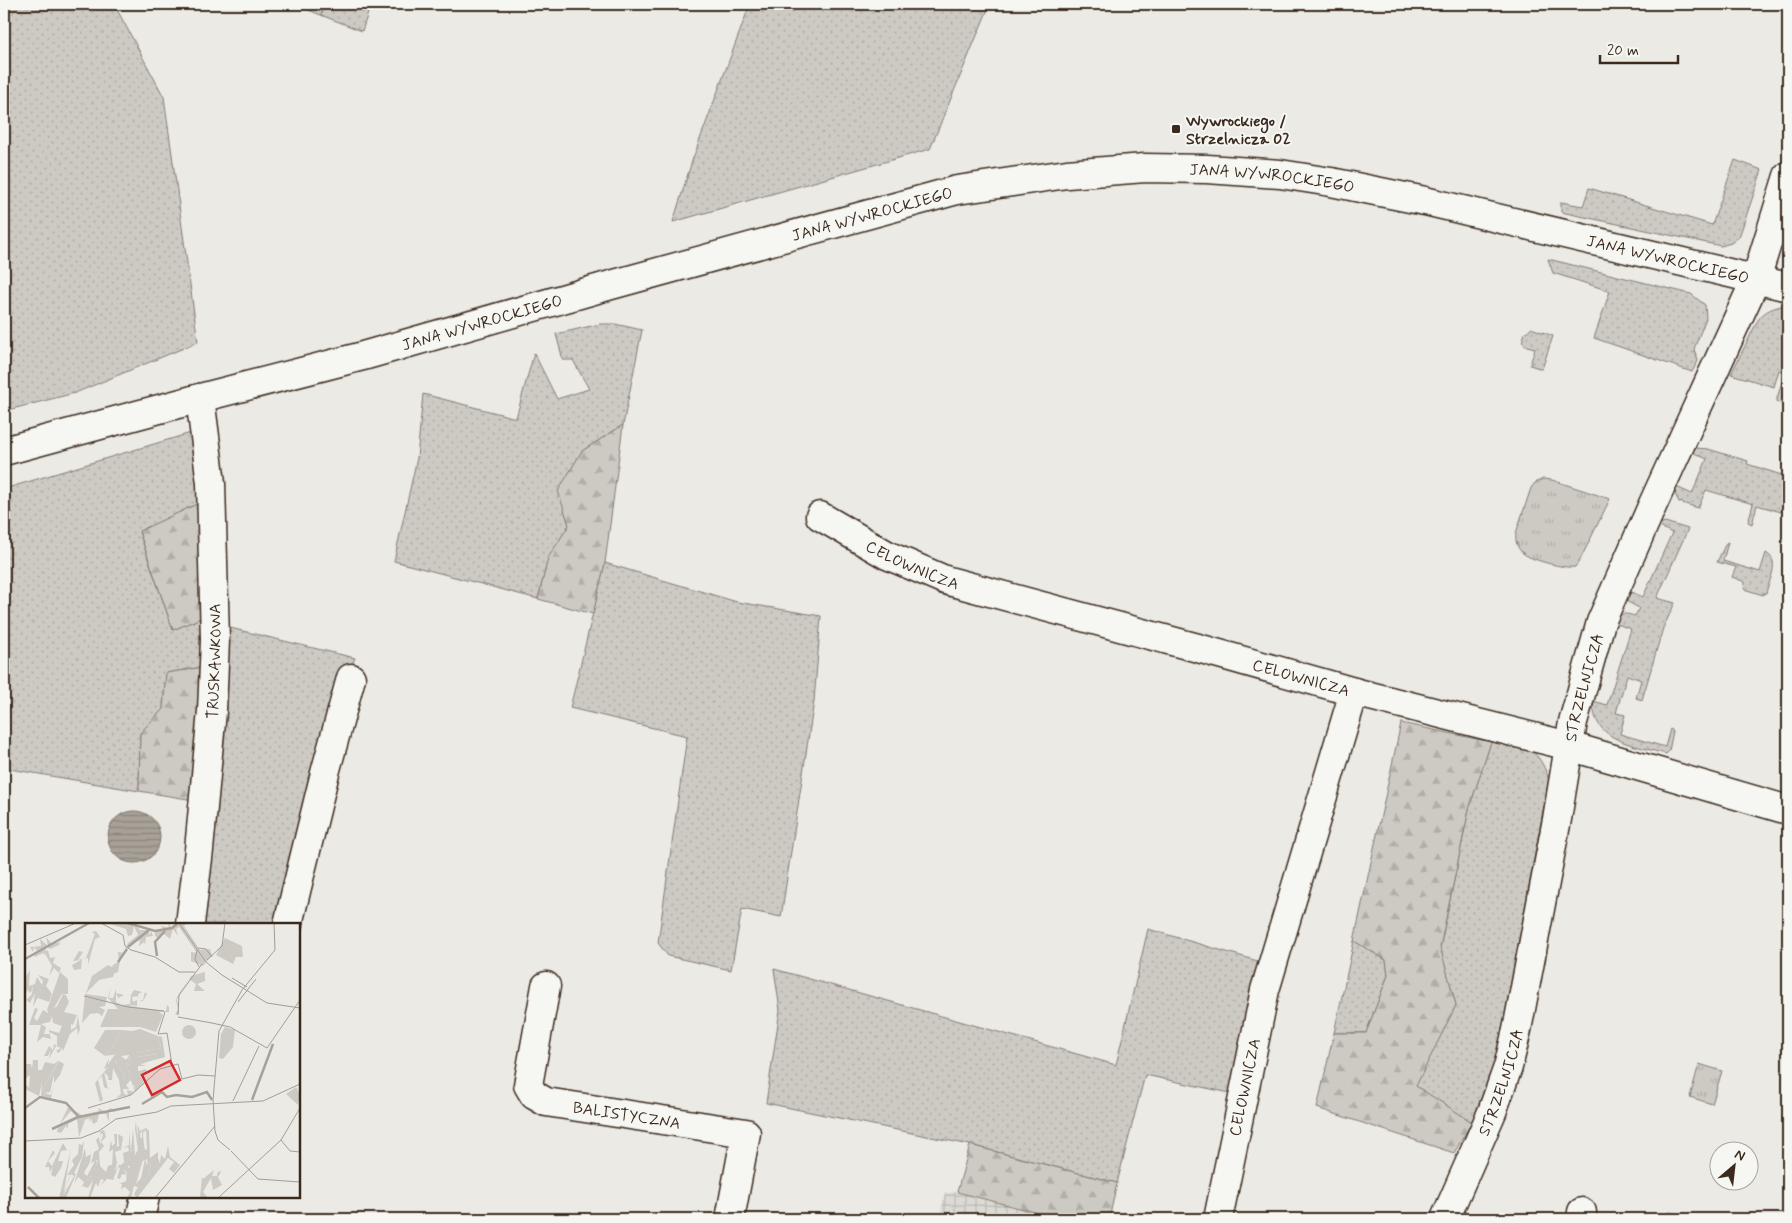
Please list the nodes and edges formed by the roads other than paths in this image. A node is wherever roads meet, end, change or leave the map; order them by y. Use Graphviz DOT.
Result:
graph roads {
  1 [pos="1788,176"];
  2 [pos="1756,279"];
  3 [pos="1788,286"];
  4 [pos="200,398"];
  5 [pos="4,452"];
  6 [pos="820,516"];
  7 [pos="351,678"];
  8 [pos="1354,692"];
  9 [pos="1569,746"];
  10 [pos="1788,810"];
  11 [pos="190,923"];
  12 [pos="288,923"];
  13 [pos="546,986"];
  14 [pos="145,1198"];
  15 [pos="140,1219"];
  16 [pos="730,1219"];
  17 [pos="1218,1219"];
  18 [pos="1445,1219"];
  1 -- 2 [label="street, STRZELNICZA"];
  2 -- 3 [label="street, JANA WYWROCKIEGO"];
  2 -- 4 [label="street, JANA WYWROCKIEGO"];
  2 -- 9 [label="street, STRZELNICZA"];
  4 -- 5 [label="street, JANA WYWROCKIEGO"];
  4 -- 11 [label="street, TRUSKAWKOWA"];
  6 -- 8 [label="street, CELOWNICZA"];
  7 -- 12 [label="street"];
  8 -- 9 [label="street"];
  8 -- 17 [label="street, CELOWNICZA"];
  9 -- 10 [label="street"];
  9 -- 18 [label="street, STRZELNICZA"];
  13 -- 16 [label="street, BALISTYCZNA"];
  14 -- 15 [label="street"];
}
